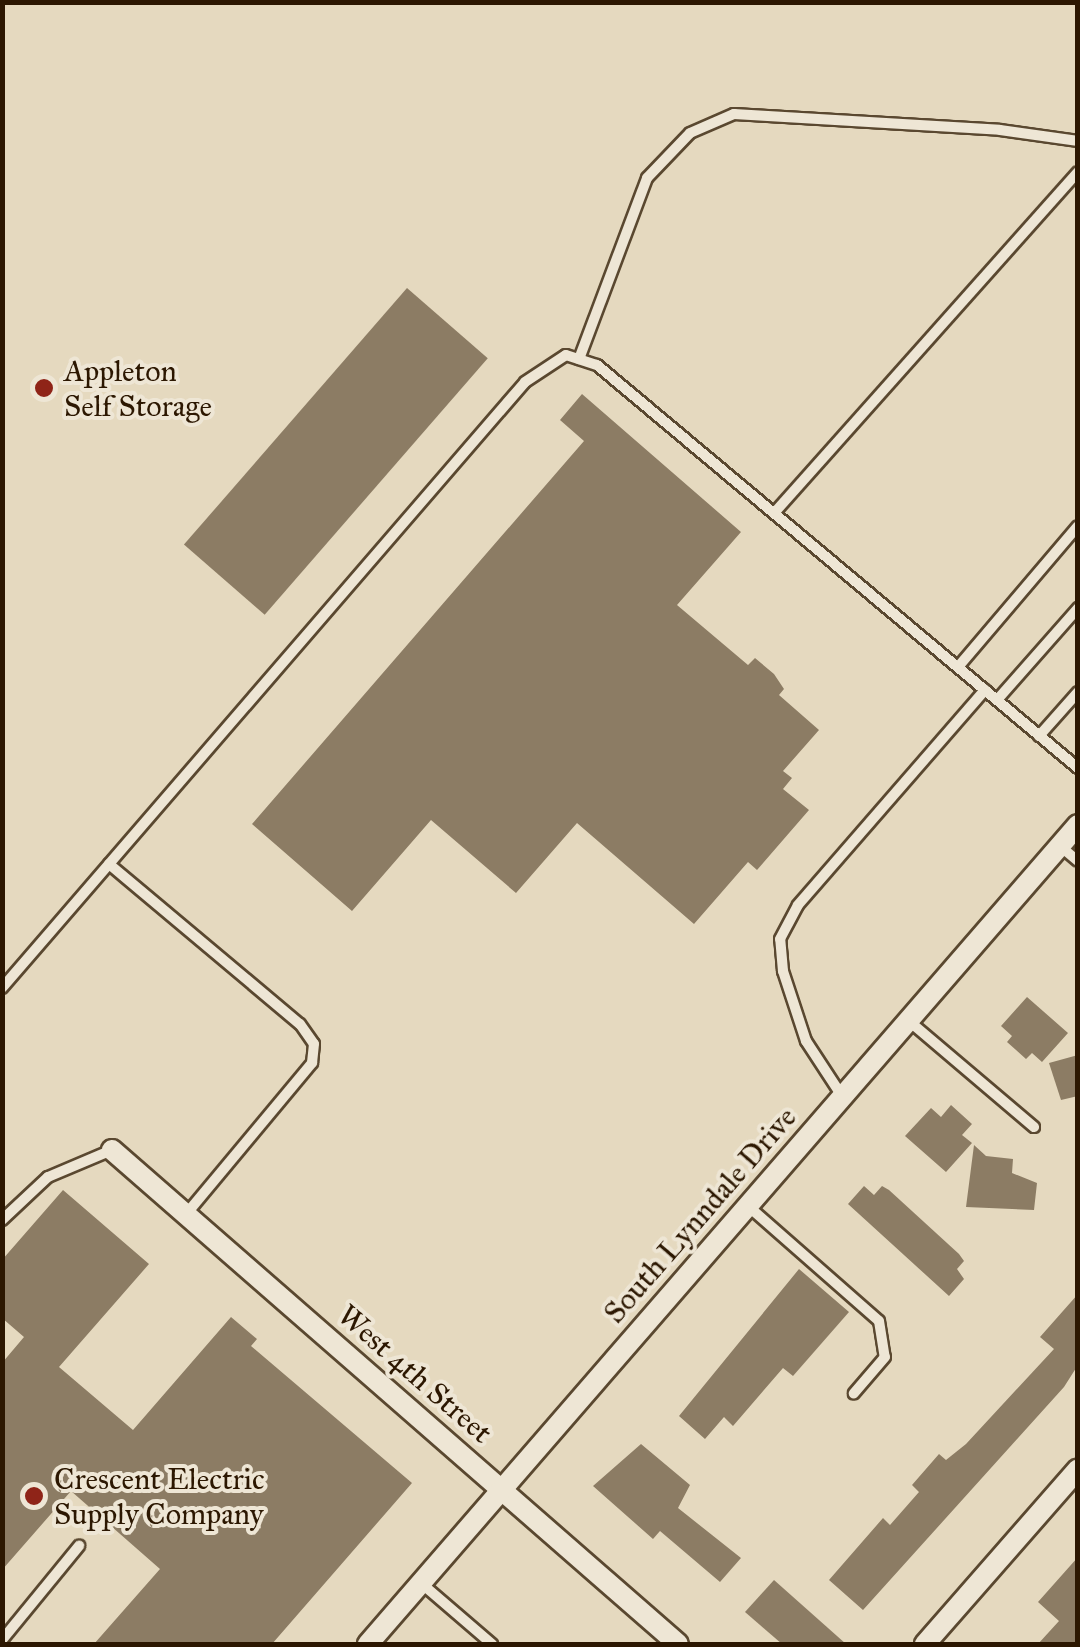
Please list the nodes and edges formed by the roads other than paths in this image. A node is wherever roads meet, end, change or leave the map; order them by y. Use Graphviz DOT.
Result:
graph roads {
  1 [pos="1078,141"];
  2 [pos="1078,172"];
  3 [pos="580,360"];
  4 [pos="775,512"];
  5 [pos="1078,526"];
  6 [pos="1078,608"];
  7 [pos="958,666"];
  8 [pos="985,690"];
  9 [pos="1078,692"];
  10 [pos="998,700"];
  11 [pos="1039,736"];
  12 [pos="1078,768"];
  13 [pos="1078,825"];
  14 [pos="1060,846"];
  15 [pos="1078,862"];
  16 [pos="109,864"];
  17 [pos="2,988"];
  18 [pos="908,1020"];
  19 [pos="842,1097"];
  20 [pos="1034,1127"];
  21 [pos="112,1150"];
  22 [pos="748,1206"];
  23 [pos="186,1214"];
  24 [pos="2,1220"];
  25 [pos="854,1393"];
  26 [pos="1078,1469"];
  27 [pos="502,1490"];
  28 [pos="80,1546"];
  29 [pos="422,1582"];
  30 [pos="2,1640"];
  31 [pos="368,1644"];
  32 [pos="492,1644"];
  33 [pos="678,1644"];
  34 [pos="925,1644"];
  1 -- 3 [label="lane"];
  2 -- 4 [label="lane"];
  3 -- 4 [label="lane"];
  3 -- 16 [label="lane"];
  4 -- 7 [label="lane"];
  5 -- 7 [label="lane"];
  6 -- 10 [label="lane"];
  7 -- 8 [label="lane"];
  8 -- 10 [label="lane"];
  8 -- 19 [label="lane"];
  9 -- 11 [label="lane"];
  10 -- 11 [label="lane"];
  11 -- 12 [label="lane"];
  13 -- 14 [label="street, South Lynndale Drive"];
  14 -- 15 [label="lane"];
  14 -- 18 [label="street, South Lynndale Drive"];
  16 -- 17 [label="lane"];
  16 -- 23 [label="lane"];
  18 -- 19 [label="street, South Lynndale Drive"];
  18 -- 20 [label="lane"];
  19 -- 22 [label="street, South Lynndale Drive"];
  21 -- 23 [label="street, West 4th Street"];
  21 -- 24 [label="lane"];
  22 -- 25 [label="lane"];
  22 -- 27 [label="street, South Lynndale Drive"];
  23 -- 27 [label="street, West 4th Street"];
  26 -- 34 [label="street"];
  27 -- 29 [label="street, South Lynndale Drive"];
  27 -- 33 [label="street, West 4th Street"];
  28 -- 30 [label="lane"];
  29 -- 31 [label="street, South Lynndale Drive"];
  29 -- 32 [label="lane"];
}
